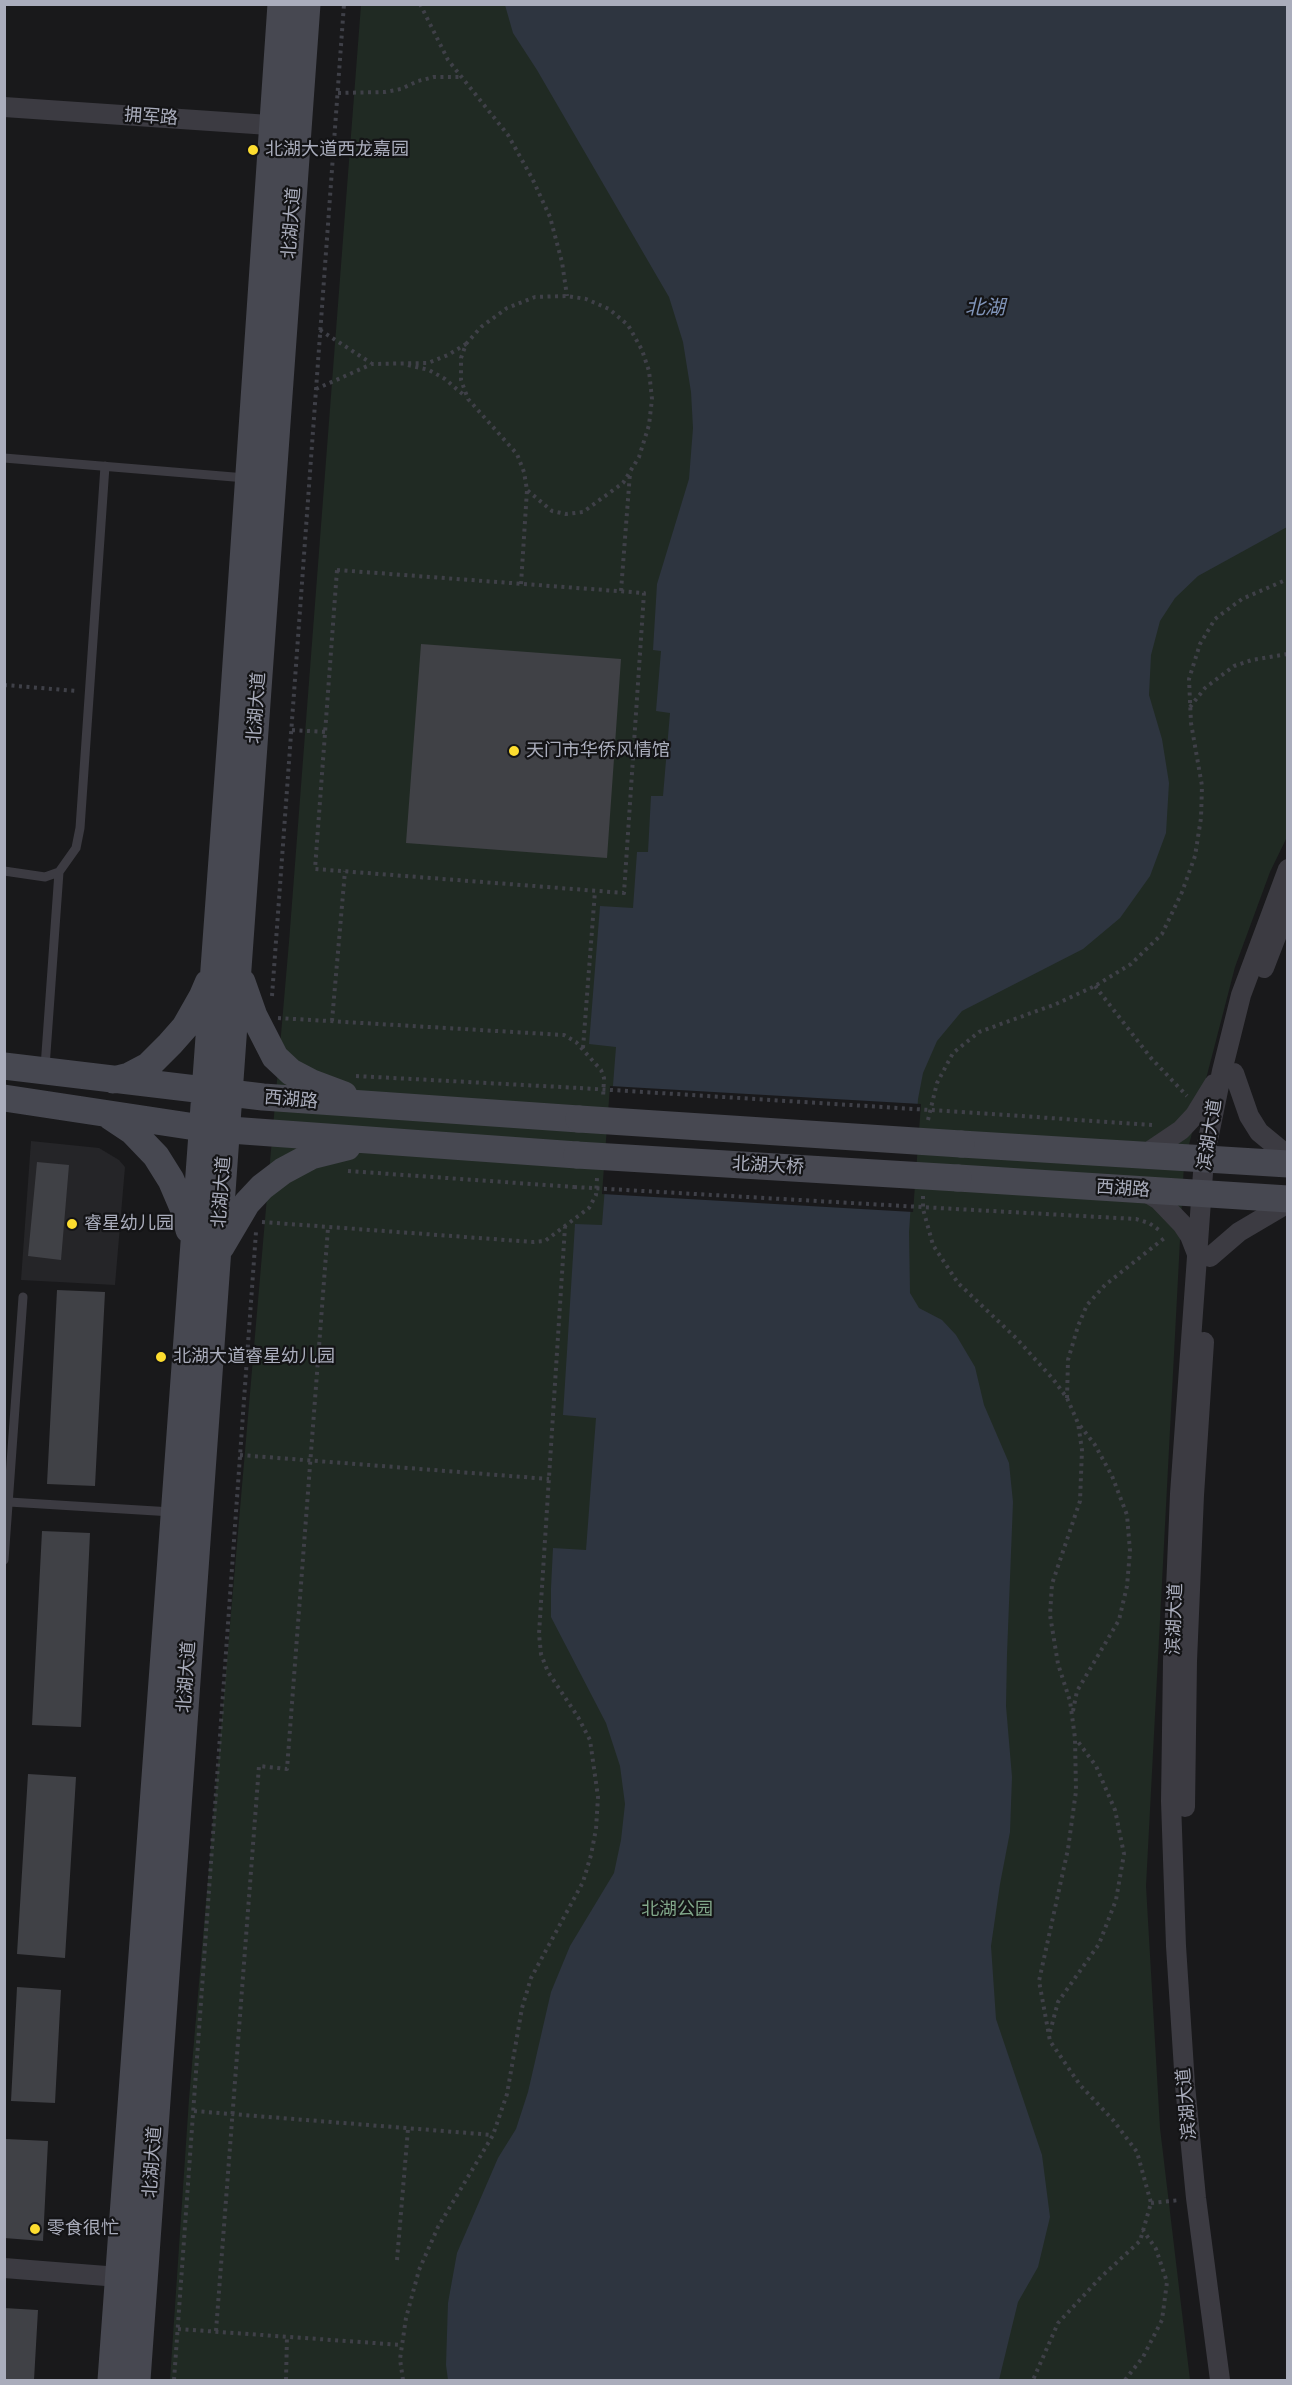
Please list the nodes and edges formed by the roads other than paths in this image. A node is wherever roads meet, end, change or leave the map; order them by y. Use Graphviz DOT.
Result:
graph roads {
  1 [pos="281,4"];
  2 [pos="307,4"];
  3 [pos="4,107"];
  4 [pos="285,126"];
  5 [pos="4,458"];
  6 [pos="105,466"];
  7 [pos="248,478"];
  8 [pos="1287,868"];
  9 [pos="4,872"];
  10 [pos="59,872"];
  11 [pos="1287,906"];
  12 [pos="226,968"];
  13 [pos="4,1066"];
  14 [pos="45,1072"];
  15 [pos="1228,1072"];
  16 [pos="110,1081"];
  17 [pos="217,1093"];
  18 [pos="4,1098"];
  19 [pos="374,1106"];
  20 [pos="108,1115"];
  21 [pos="579,1119"];
  22 [pos="214,1129"];
  23 [pos="372,1141"];
  24 [pos="961,1144"];
  25 [pos="577,1155"];
  26 [pos="1144,1155"];
  27 [pos="1287,1156"];
  28 [pos="1212,1159"];
  29 [pos="1287,1164"];
  30 [pos="958,1178"];
  31 [pos="1141,1190"];
  32 [pos="1209,1194"];
  33 [pos="1287,1201"];
  34 [pos="205,1250"];
  35 [pos="1204,1257"];
  36 [pos="22,1297"];
  37 [pos="9,1502"];
  38 [pos="174,1512"];
  39 [pos="4,1560"];
  40 [pos="4,2268"];
  41 [pos="118,2277"];
  42 [pos="111,2380"];
  43 [pos="137,2380"];
  44 [pos="1220,2380"];
  45 [pos="1233,2380"];
  1 -- 4 [label="main road, 北湖大道"];
  2 -- 4 [label="main road, 北湖大道"];
  3 -- 4 [label="street, 拥军路"];
  4 -- 7 [label="main road, 北湖大道"];
  4 -- 12 [label="main road, 北湖大道"];
  5 -- 6 [label="lane"];
  6 -- 7 [label="lane"];
  6 -- 10 [label="lane"];
  7 -- 12 [label="main road, 北湖大道"];
  8 -- 15 [label="street, 滨湖大道"];
  9 -- 10 [label="lane"];
  10 -- 14 [label="lane"];
  11 -- 15 [label="street, 滨湖大道"];
  12 -- 16 [label="main road"];
  12 -- 17 [label="main road, 北湖大道"];
  12 -- 19 [label="main road"];
  13 -- 14 [label="main road, 西湖路"];
  14 -- 16 [label="main road, 西湖路"];
  15 -- 26 [label="street"];
  15 -- 27 [label="street"];
  15 -- 28 [label="street, 滨湖大道"];
  16 -- 17 [label="main road, 西湖路"];
  17 -- 19 [label="main road, 西湖路"];
  17 -- 22 [label="main road, 北湖大道"];
  18 -- 20 [label="main road, 西湖路"];
  19 -- 21 [label="main road, 西湖路"];
  20 -- 22 [label="main road, 西湖路"];
  20 -- 34 [label="main road"];
  21 -- 24 [label="main road, 北湖大桥, bridge"];
  22 -- 23 [label="main road, 西湖路"];
  22 -- 34 [label="main road, 北湖大道"];
  23 -- 25 [label="main road, 西湖路"];
  23 -- 34 [label="main road"];
  24 -- 26 [label="main road, 西湖路"];
  25 -- 30 [label="main road, 北湖大桥, bridge"];
  26 -- 28 [label="main road, 西湖路"];
  28 -- 29 [label="main road, 西湖路"];
  28 -- 32 [label="street, 滨湖大道"];
  30 -- 31 [label="main road, 西湖路"];
  31 -- 32 [label="main road, 西湖路"];
  31 -- 35 [label="street"];
  32 -- 33 [label="main road, 西湖路"];
  32 -- 35 [label="street, 滨湖大道"];
  33 -- 35 [label="street"];
  34 -- 38 [label="main road, 北湖大道"];
  34 -- 43 [label="main road, 北湖大道"];
  35 -- 44 [label="street, 滨湖大道"];
  35 -- 45 [label="street, 滨湖大道"];
  36 -- 37 [label="lane"];
  37 -- 38 [label="lane"];
  37 -- 39 [label="lane"];
  38 -- 41 [label="main road, 北湖大道"];
  40 -- 41 [label="street"];
  41 -- 42 [label="main road, 北湖大道"];
}
